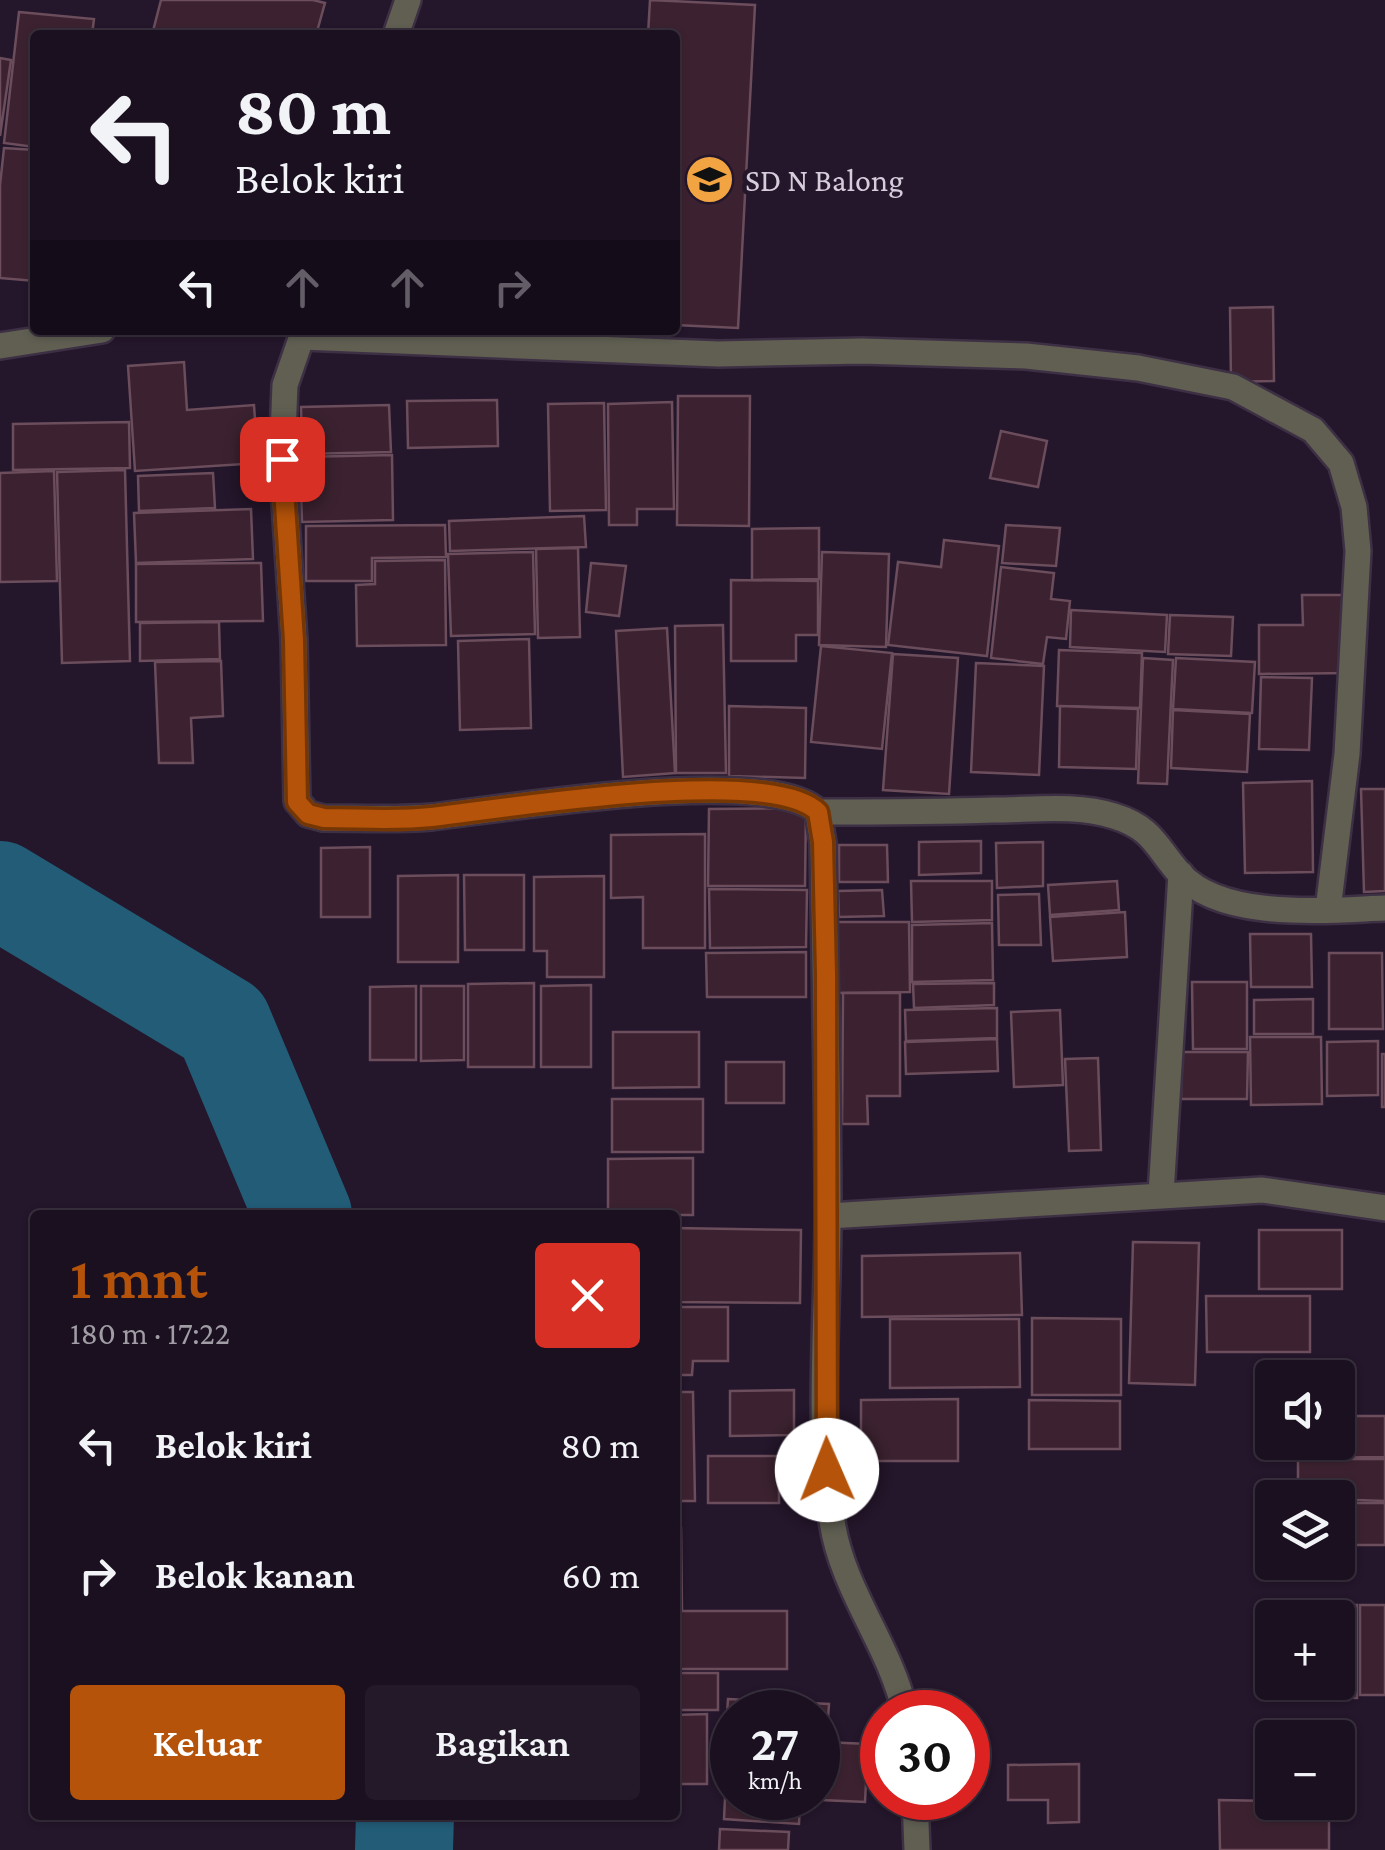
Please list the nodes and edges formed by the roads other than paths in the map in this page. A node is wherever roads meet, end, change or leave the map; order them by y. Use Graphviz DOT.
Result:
graph roads {
  1 [pos="408,0"];
  2 [pos="398,30"];
  3 [pos="70,335"];
  4 [pos="302,335"];
  5 [pos="343,335"];
  6 [pos="0,346"];
  7 [pos="818,812"];
  8 [pos="1181,874"];
  9 [pos="1385,908"];
  10 [pos="1328,910"];
  11 [pos="1162,1194"];
  12 [pos="1385,1208"];
  13 [pos="828,1216"];
  14 [pos="896,1690"];
  15 [pos="916,1820"];
  16 [pos="918,1850"];
  1 -- 2 [label="street"];
  3 -- 6 [label="street"];
  4 -- 7 [label="street"];
  5 -- 10 [label="street"];
  7 -- 8 [label="street"];
  7 -- 13 [label="street"];
  8 -- 10 [label="street"];
  8 -- 11 [label="street"];
  9 -- 10 [label="street"];
  11 -- 12 [label="street"];
  11 -- 13 [label="street"];
  13 -- 14 [label="street"];
  15 -- 16 [label="street"];
}
